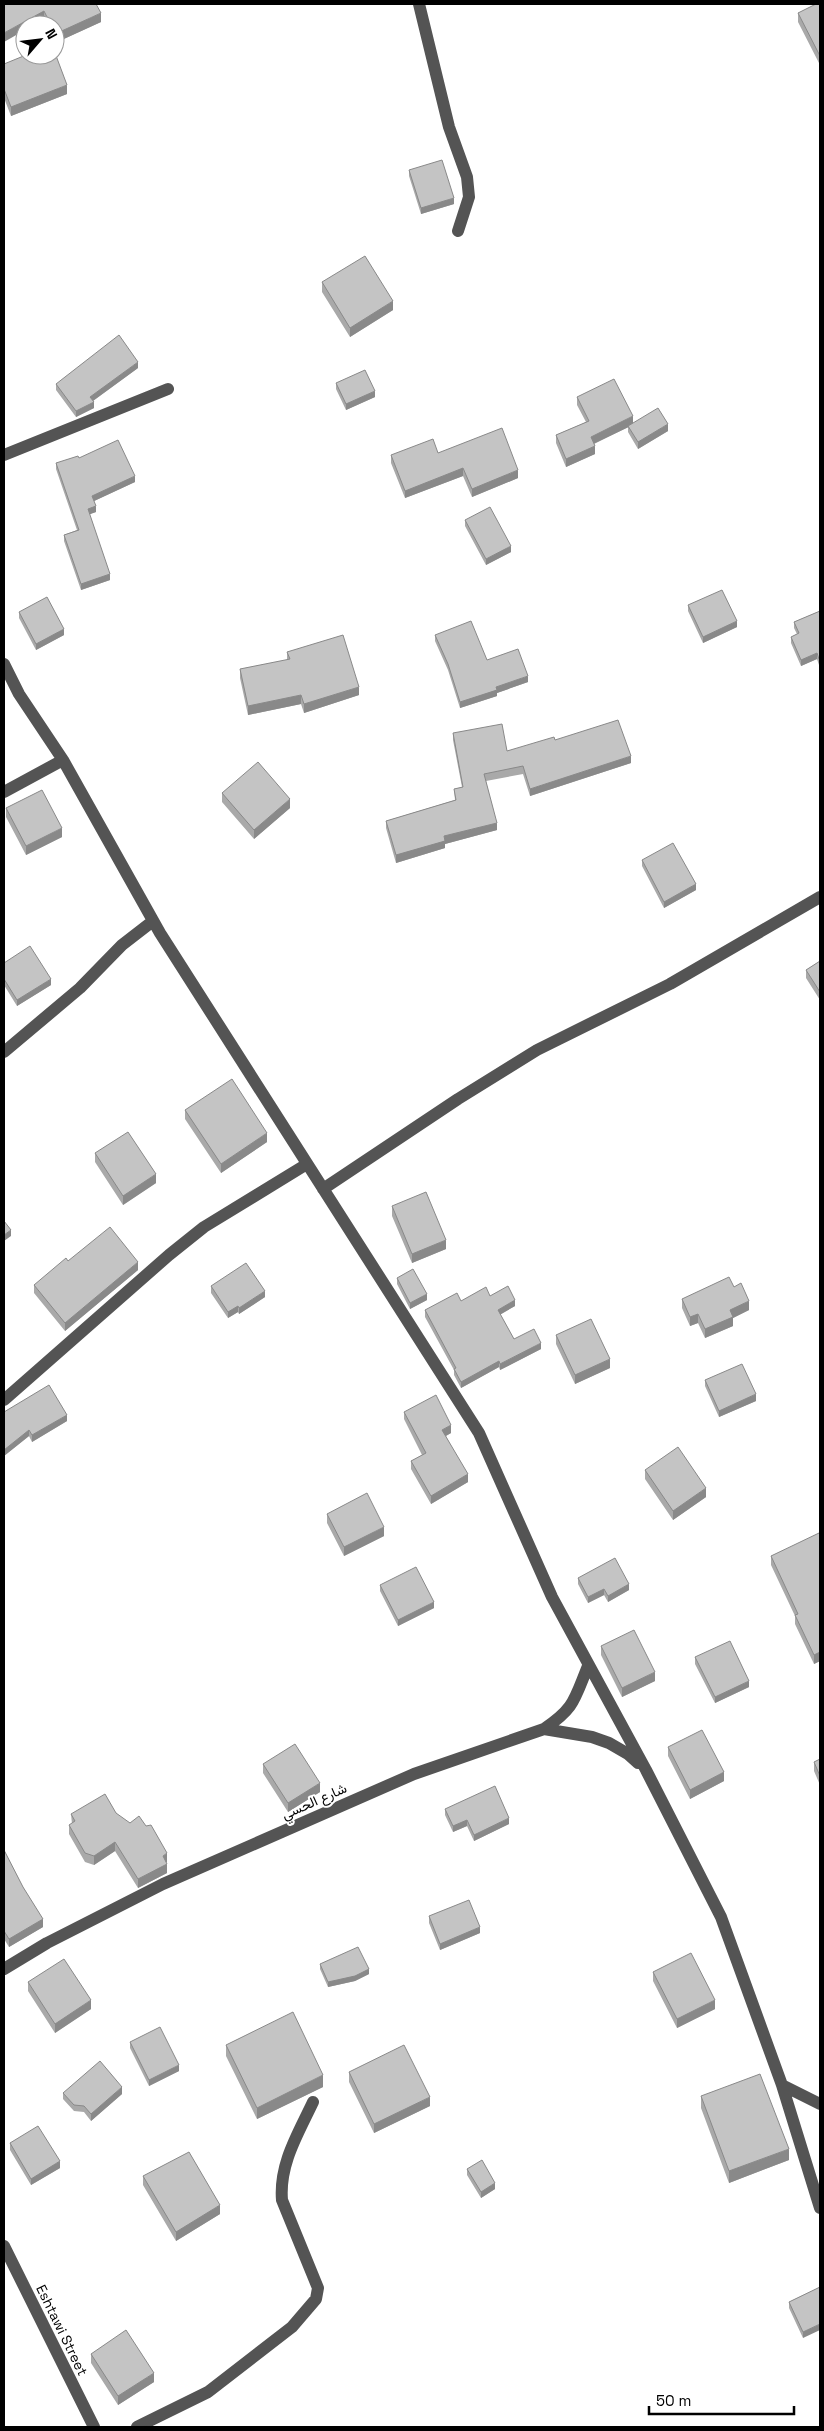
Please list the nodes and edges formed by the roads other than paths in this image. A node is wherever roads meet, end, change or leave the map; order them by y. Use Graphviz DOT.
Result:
graph roads {
  1 [pos="419,4"];
  2 [pos="458,231"];
  3 [pos="168,389"];
  4 [pos="4,455"];
  5 [pos="4,664"];
  6 [pos="63,760"];
  7 [pos="4,792"];
  8 [pos="820,897"];
  9 [pos="154,921"];
  10 [pos="4,1052"];
  11 [pos="307,1164"];
  12 [pos="323,1189"];
  13 [pos="4,1400"];
  14 [pos="588,1666"];
  15 [pos="544,1729"];
  16 [pos="646,1770"];
  17 [pos="4,1969"];
  18 [pos="782,2085"];
  19 [pos="312,2102"];
  20 [pos="820,2104"];
  21 [pos="820,2208"];
  22 [pos="4,2246"];
  23 [pos="94,2427"];
  24 [pos="137,2427"];
  1 -- 2 [label="street"];
  3 -- 4 [label="street"];
  5 -- 6 [label="street"];
  6 -- 7 [label="street"];
  6 -- 9 [label="street"];
  8 -- 12 [label="street"];
  9 -- 10 [label="street"];
  9 -- 11 [label="street"];
  11 -- 12 [label="street"];
  11 -- 13 [label="street"];
  12 -- 14 [label="street"];
  14 -- 15 [label="street"];
  14 -- 16 [label="street"];
  15 -- 16 [label="street, شارع الحسي"];
  15 -- 17 [label="street, شارع الحسي"];
  16 -- 18 [label="street"];
  18 -- 20 [label="street"];
  18 -- 21 [label="street"];
  19 -- 24 [label="street"];
  22 -- 23 [label="street, Eshtawi Street"];
}
